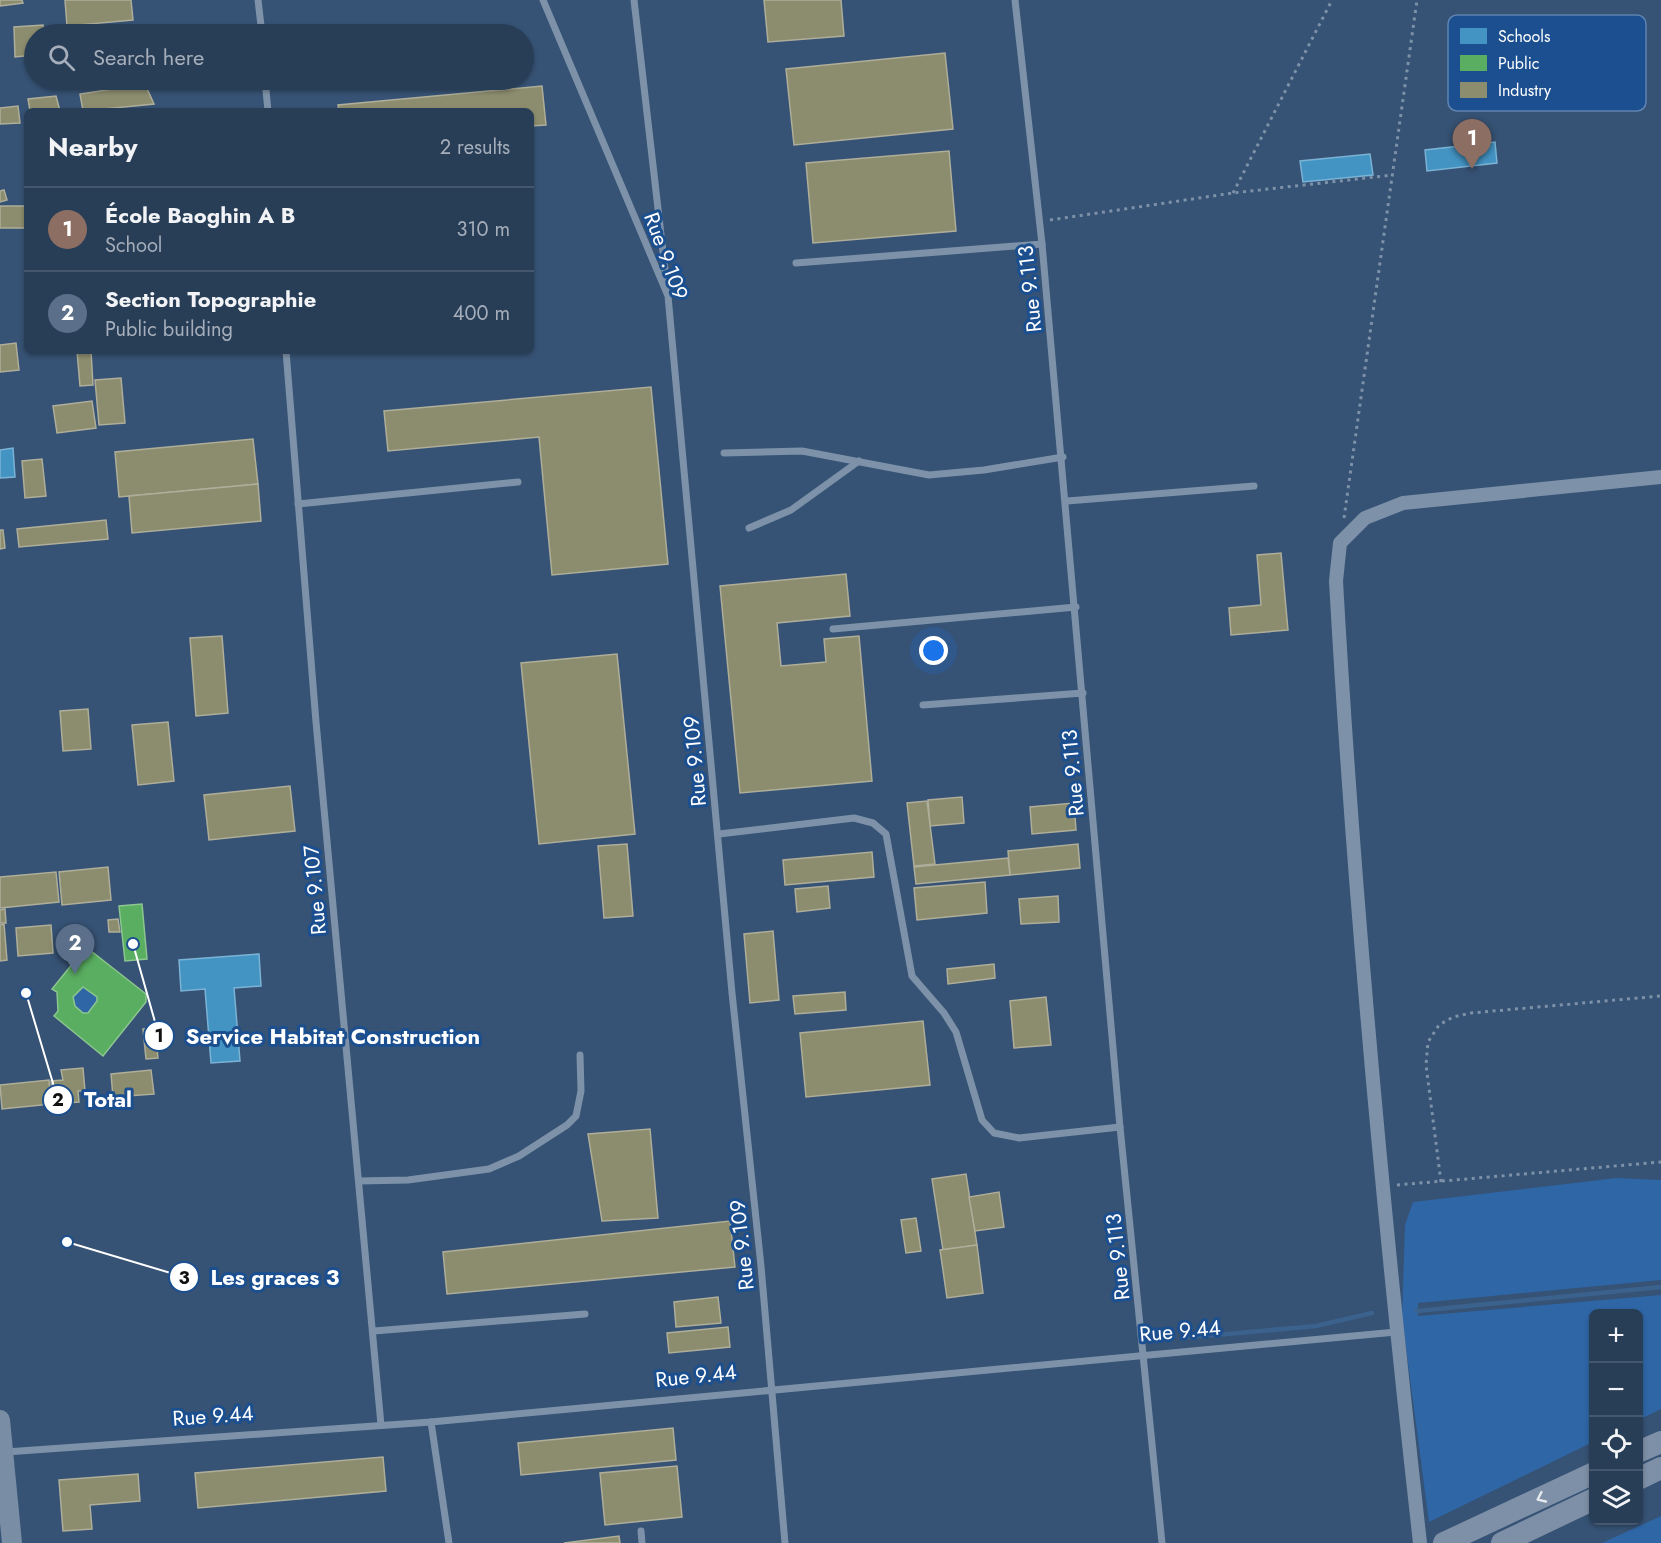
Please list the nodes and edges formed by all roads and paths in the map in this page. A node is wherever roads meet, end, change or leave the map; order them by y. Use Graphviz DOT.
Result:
graph roads {
  1 [pos="258,0"];
  2 [pos="543,0"];
  3 [pos="634,0"];
  4 [pos="1015,0"];
  5 [pos="1332,0"];
  6 [pos="1417,0"];
  7 [pos="261,24"];
  8 [pos="266,90"];
  9 [pos="268,108"];
  10 [pos="1393,176"];
  11 [pos="1233,193"];
  12 [pos="1039,222"];
  13 [pos="1042,244"];
  14 [pos="796,264"];
  15 [pos="668,296"];
  16 [pos="286,354"];
  17 [pos="724,453"];
  18 [pos="1063,457"];
  19 [pos="860,460"];
  20 [pos="1661,477"];
  21 [pos="518,482"];
  22 [pos="1254,486"];
  23 [pos="1067,501"];
  24 [pos="298,504"];
  25 [pos="749,528"];
  26 [pos="1340,543"];
  27 [pos="1076,606"];
  28 [pos="833,629"];
  29 [pos="1083,693"];
  30 [pos="923,705"];
  31 [pos="719,834"];
  32 [pos="1661,996"];
  33 [pos="580,1055"];
  34 [pos="1120,1127"];
  35 [pos="1661,1162"];
  36 [pos="359,1181"];
  37 [pos="1441,1182"];
  38 [pos="1384,1186"];
  39 [pos="585,1314"];
  40 [pos="374,1331"];
  41 [pos="1396,1332"];
  42 [pos="1145,1356"];
  43 [pos="772,1389"];
  44 [pos="0,1420"];
  45 [pos="431,1422"];
  46 [pos="381,1425"];
  47 [pos="1661,1442"];
  48 [pos="1643,1450"];
  49 [pos="2,1452"];
  50 [pos="1661,1468"];
  51 [pos="1589,1475"];
  52 [pos="1643,1477"];
  53 [pos="1589,1501"];
  54 [pos="641,1531"];
  55 [pos="12,1543"];
  56 [pos="449,1543"];
  57 [pos="642,1543"];
  58 [pos="784,1543"];
  59 [pos="1162,1543"];
  60 [pos="1420,1543"];
  61 [pos="1444,1543"];
  62 [pos="1502,1543"];
  1 -- 7 [label="lane"];
  2 -- 15 [label="lane, Rue 9.109"];
  3 -- 15 [label="lane"];
  4 -- 12 [label="lane, Rue 9.113"];
  5 -- 11 [label="path"];
  6 -- 10 [label="path"];
  8 -- 9 [label="lane"];
  10 -- 11 [label="path"];
  10 -- 26 [label="path"];
  11 -- 12 [label="path"];
  12 -- 13 [label="lane, Rue 9.113"];
  13 -- 14 [label="lane"];
  13 -- 18 [label="lane, Rue 9.113"];
  15 -- 31 [label="lane, Rue 9.109"];
  16 -- 24 [label="lane, Rue 9.107"];
  17 -- 19 [label="lane"];
  18 -- 19 [label="lane"];
  18 -- 23 [label="lane, Rue 9.113"];
  19 -- 25 [label="lane"];
  20 -- 26 [label="street"];
  21 -- 24 [label="lane"];
  22 -- 23 [label="lane"];
  23 -- 27 [label="lane, Rue 9.113"];
  24 -- 36 [label="lane, Rue 9.107"];
  26 -- 38 [label="street"];
  27 -- 28 [label="lane"];
  27 -- 29 [label="lane, Rue 9.113"];
  29 -- 30 [label="lane"];
  29 -- 34 [label="lane, Rue 9.113"];
  31 -- 34 [label="lane"];
  31 -- 43 [label="lane, Rue 9.109"];
  32 -- 37 [label="path"];
  33 -- 36 [label="lane"];
  34 -- 42 [label="lane, Rue 9.113"];
  35 -- 37 [label="path"];
  36 -- 40 [label="lane, Rue 9.107"];
  37 -- 38 [label="path"];
  38 -- 41 [label="street"];
  39 -- 40 [label="lane"];
  40 -- 46 [label="lane, Rue 9.107"];
  41 -- 42 [label="lane, Rue 9.44"];
  41 -- 60 [label="street"];
  42 -- 43 [label="lane, Rue 9.44"];
  42 -- 59 [label="lane, Rue 9.113"];
  43 -- 45 [label="lane, Rue 9.44"];
  43 -- 58 [label="lane, Rue 9.109"];
  44 -- 49 [label="main road"];
  45 -- 46 [label="lane, Rue 9.44"];
  45 -- 56 [label="lane"];
  46 -- 49 [label="lane, Rue 9.44"];
  47 -- 48 [label="highway"];
  49 -- 55 [label="main road"];
  50 -- 52 [label="highway"];
  51 -- 61 [label="highway, one-way"];
  53 -- 62 [label="highway"];
  54 -- 57 [label="lane"];
}
